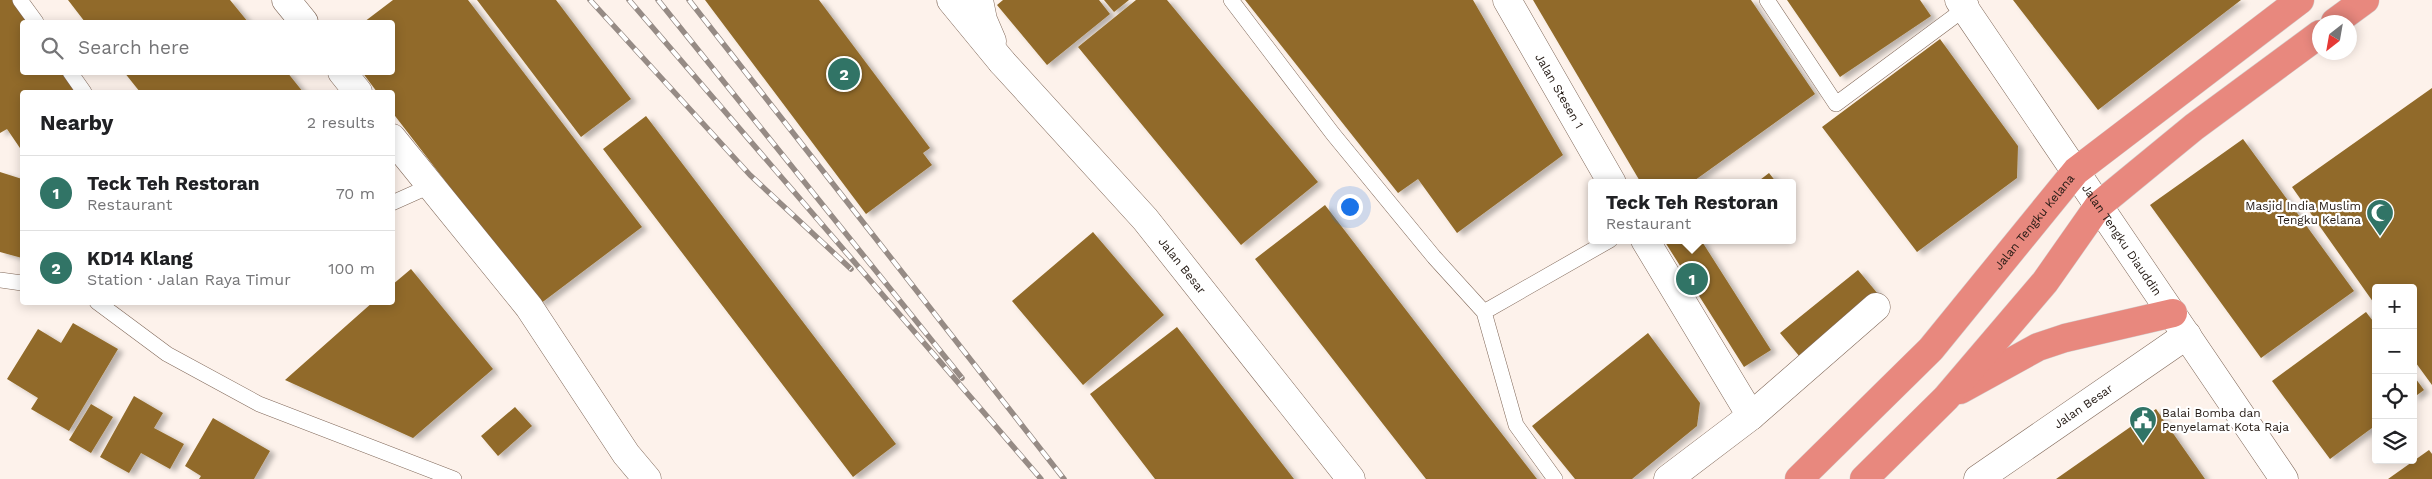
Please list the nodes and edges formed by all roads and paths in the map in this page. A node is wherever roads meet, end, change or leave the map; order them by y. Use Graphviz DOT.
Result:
graph roads {
  1 [pos="20,0"];
  2 [pos="286,0"];
  3 [pos="951,0"];
  4 [pos="979,0"];
  5 [pos="1232,0"];
  6 [pos="1508,0"];
  7 [pos="1767,0"];
  8 [pos="2300,0"];
  9 [pos="2365,0"];
  10 [pos="1967,3"];
  11 [pos="2345,15"];
  12 [pos="35,20"];
  13 [pos="302,20"];
  14 [pos="2312,40"];
  15 [pos="1002,62"];
  16 [pos="72,75"];
  17 [pos="344,75"];
  18 [pos="83,90"];
  19 [pos="356,90"];
  20 [pos="395,142"];
  21 [pos="2076,170"];
  22 [pos="1610,179"];
  23 [pos="430,186"];
  24 [pos="395,202"];
  25 [pos="2099,205"];
  26 [pos="1603,244"];
  27 [pos="1647,244"];
  28 [pos="0,280"];
  29 [pos="20,283"];
  30 [pos="101,305"];
  31 [pos="1876,307"];
  32 [pos="1484,312"];
  33 [pos="2180,324"];
  34 [pos="1946,398"];
  35 [pos="1751,416"];
  36 [pos="1802,477"];
  37 [pos="454,479"];
  38 [pos="646,479"];
  39 [pos="1351,479"];
  40 [pos="1555,479"];
  41 [pos="1668,479"];
  42 [pos="1864,479"];
  43 [pos="1978,479"];
  44 [pos="2284,479"];
  1 -- 12 [label="lane"];
  2 -- 13 [label="street"];
  3 -- 15 [label="street, Jalan Besar"];
  4 -- 15 [label="street"];
  5 -- 32 [label="lane"];
  6 -- 22 [label="street, Jalan Stesen 1"];
  7 -- 10 [label="lane"];
  8 -- 21 [label="highway, Jalan Tengku Kelana"];
  9 -- 11 [label="highway"];
  10 -- 21 [label="street, Jalan Tengku Diauddin"];
  14 -- 25 [label="highway"];
  15 -- 39 [label="street, Jalan Besar"];
  16 -- 18 [label="lane"];
  17 -- 19 [label="street"];
  20 -- 23 [label="street"];
  21 -- 25 [label="street, Jalan Tengku Diauddin"];
  21 -- 36 [label="highway, Jalan Tengku Kelana"];
  23 -- 24 [label="lane"];
  23 -- 38 [label="street"];
  25 -- 33 [label="street, Jalan Tengku Diauddin"];
  25 -- 34 [label="highway"];
  26 -- 32 [label="lane"];
  27 -- 35 [label="street"];
  28 -- 29 [label="lane"];
  30 -- 37 [label="lane"];
  31 -- 35 [label="street"];
  32 -- 40 [label="lane"];
  33 -- 34 [label="highway"];
  33 -- 43 [label="street, Jalan Besar"];
  33 -- 44 [label="street, Jalan Tengku Diauddin"];
  34 -- 42 [label="highway"];
  35 -- 41 [label="street"];
}
